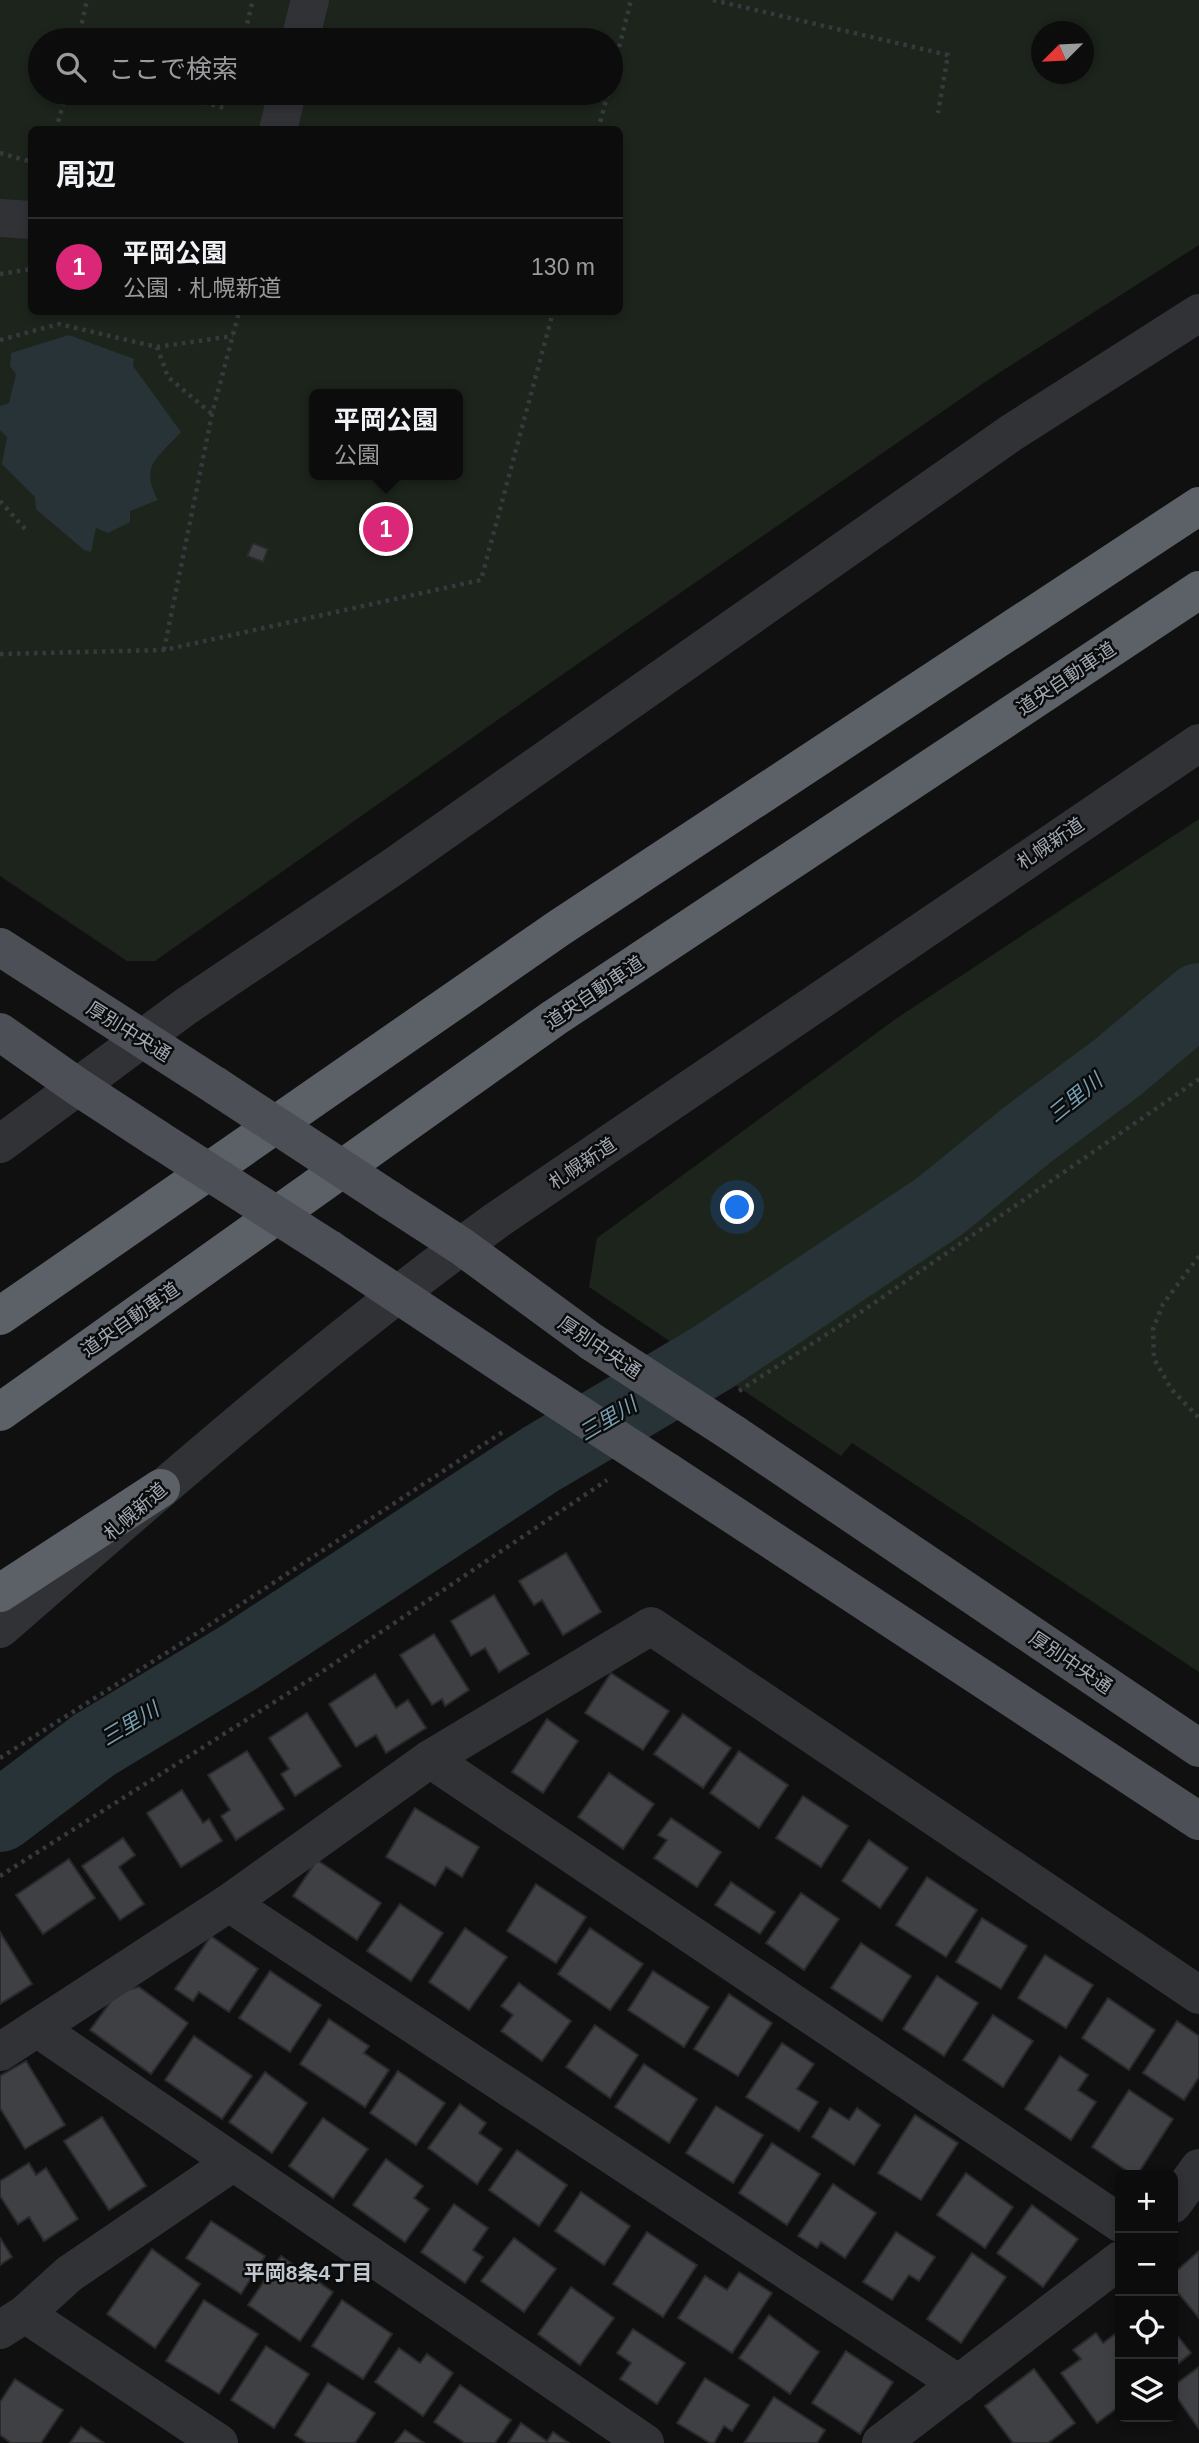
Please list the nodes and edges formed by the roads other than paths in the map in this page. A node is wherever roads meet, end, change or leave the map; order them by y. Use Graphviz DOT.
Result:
graph roads {
  1 [pos="310,0"];
  2 [pos="303,28"];
  3 [pos="284,105"];
  4 [pos="279,126"];
  5 [pos="0,218"];
  6 [pos="28,220"];
  7 [pos="1199,313"];
  8 [pos="1199,506"];
  9 [pos="1199,590"];
  10 [pos="1199,743"];
  11 [pos="0,947"];
  12 [pos="0,1032"];
  13 [pos="142,1039"];
  14 [pos="78,1087"];
  15 [pos="0,1144"];
  16 [pos="461,1246"];
  17 [pos="397,1293"];
  18 [pos="0,1316"];
  19 [pos="0,1412"];
  20 [pos="161,1488"];
  21 [pos="0,1593"];
  22 [pos="0,1629"];
  23 [pos="1199,1748"];
  24 [pos="430,1759"];
  25 [pos="1199,1821"];
  26 [pos="229,1903"];
  27 [pos="1199,1994"];
  28 [pos="37,2028"];
  29 [pos="0,2052"];
  30 [pos="232,2162"];
  31 [pos="1199,2168"];
  32 [pos="1178,2197"];
  33 [pos="1115,2220"];
  34 [pos="1115,2264"];
  35 [pos="12,2322"];
  36 [pos="959,2384"];
  37 [pos="219,2443"];
  38 [pos="645,2443"];
  39 [pos="881,2443"];
  1 -- 2 [label="street"];
  3 -- 4 [label="street"];
  5 -- 6 [label="street"];
  7 -- 13 [label="street"];
  8 -- 18 [label="highway"];
  9 -- 19 [label="highway, 道央自動車道"];
  10 -- 16 [label="street, 札幌新道"];
  11 -- 13 [label="main road, 厚別中央通"];
  12 -- 14 [label="main road"];
  13 -- 14 [label="street"];
  13 -- 16 [label="main road, 厚別中央通, bridge"];
  14 -- 15 [label="street"];
  14 -- 17 [label="main road, bridge"];
  16 -- 17 [label="street, 札幌新道"];
  16 -- 23 [label="main road, 厚別中央通, bridge"];
  17 -- 20 [label="street, 札幌新道"];
  17 -- 25 [label="main road, bridge"];
  20 -- 21 [label="highway"];
  20 -- 22 [label="street, 札幌新道"];
  24 -- 26 [label="street"];
  24 -- 27 [label="street"];
  24 -- 33 [label="street"];
  26 -- 28 [label="street"];
  26 -- 36 [label="street"];
  28 -- 29 [label="street"];
  28 -- 30 [label="street"];
  30 -- 35 [label="street"];
  30 -- 38 [label="street"];
  31 -- 32 [label="street"];
  34 -- 36 [label="street"];
  35 -- 37 [label="street"];
  36 -- 39 [label="street"];
}
